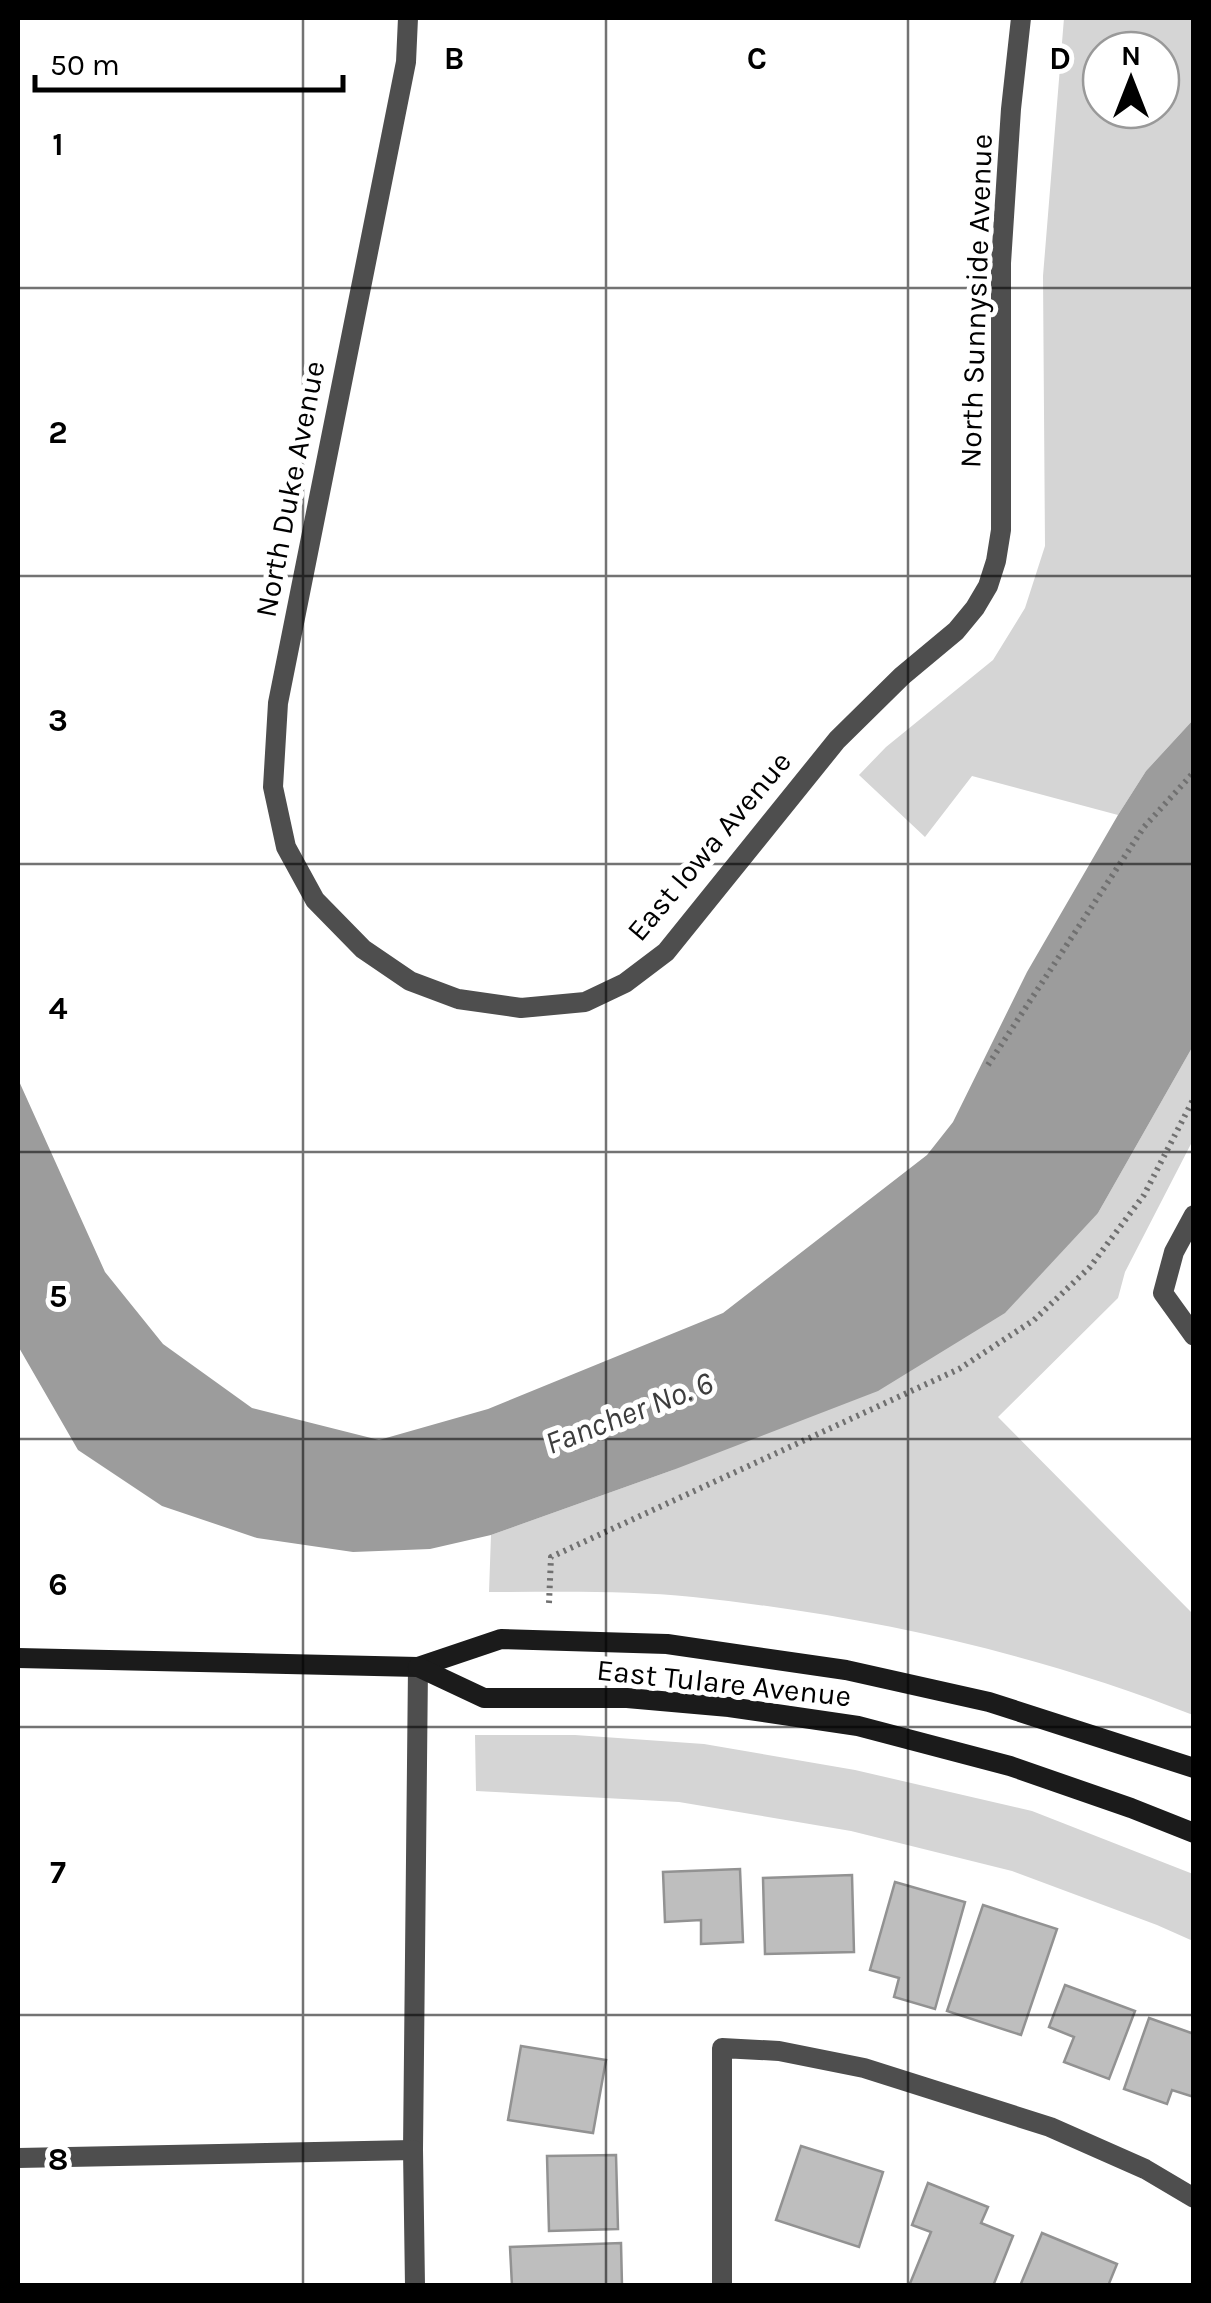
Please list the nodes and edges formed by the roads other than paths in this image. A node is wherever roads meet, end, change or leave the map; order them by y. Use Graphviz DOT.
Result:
graph roads {
  1 [pos="408,18"];
  2 [pos="1021,18"];
  3 [pos="988,586"];
  4 [pos="363,949"];
  5 [pos="1194,1216"];
  6 [pos="1194,1336"];
  7 [pos="18,1658"];
  8 [pos="418,1667"];
  9 [pos="1194,1768"];
  10 [pos="1194,1833"];
  11 [pos="413,2150"];
  12 [pos="18,2158"];
  13 [pos="1194,2198"];
  14 [pos="415,2286"];
  15 [pos="722,2286"];
  1 -- 4 [label="street, North Duke Avenue"];
  2 -- 3 [label="street, North Sunnyside Avenue"];
  3 -- 4 [label="street, East Iowa Avenue"];
  5 -- 6 [label="street"];
  7 -- 8 [label="street, East Tulare Avenue"];
  8 -- 9 [label="street, East Tulare Avenue"];
  8 -- 10 [label="street, East Tulare Avenue"];
  8 -- 11 [label="street"];
  11 -- 12 [label="street"];
  11 -- 14 [label="street"];
  13 -- 15 [label="street"];
}
